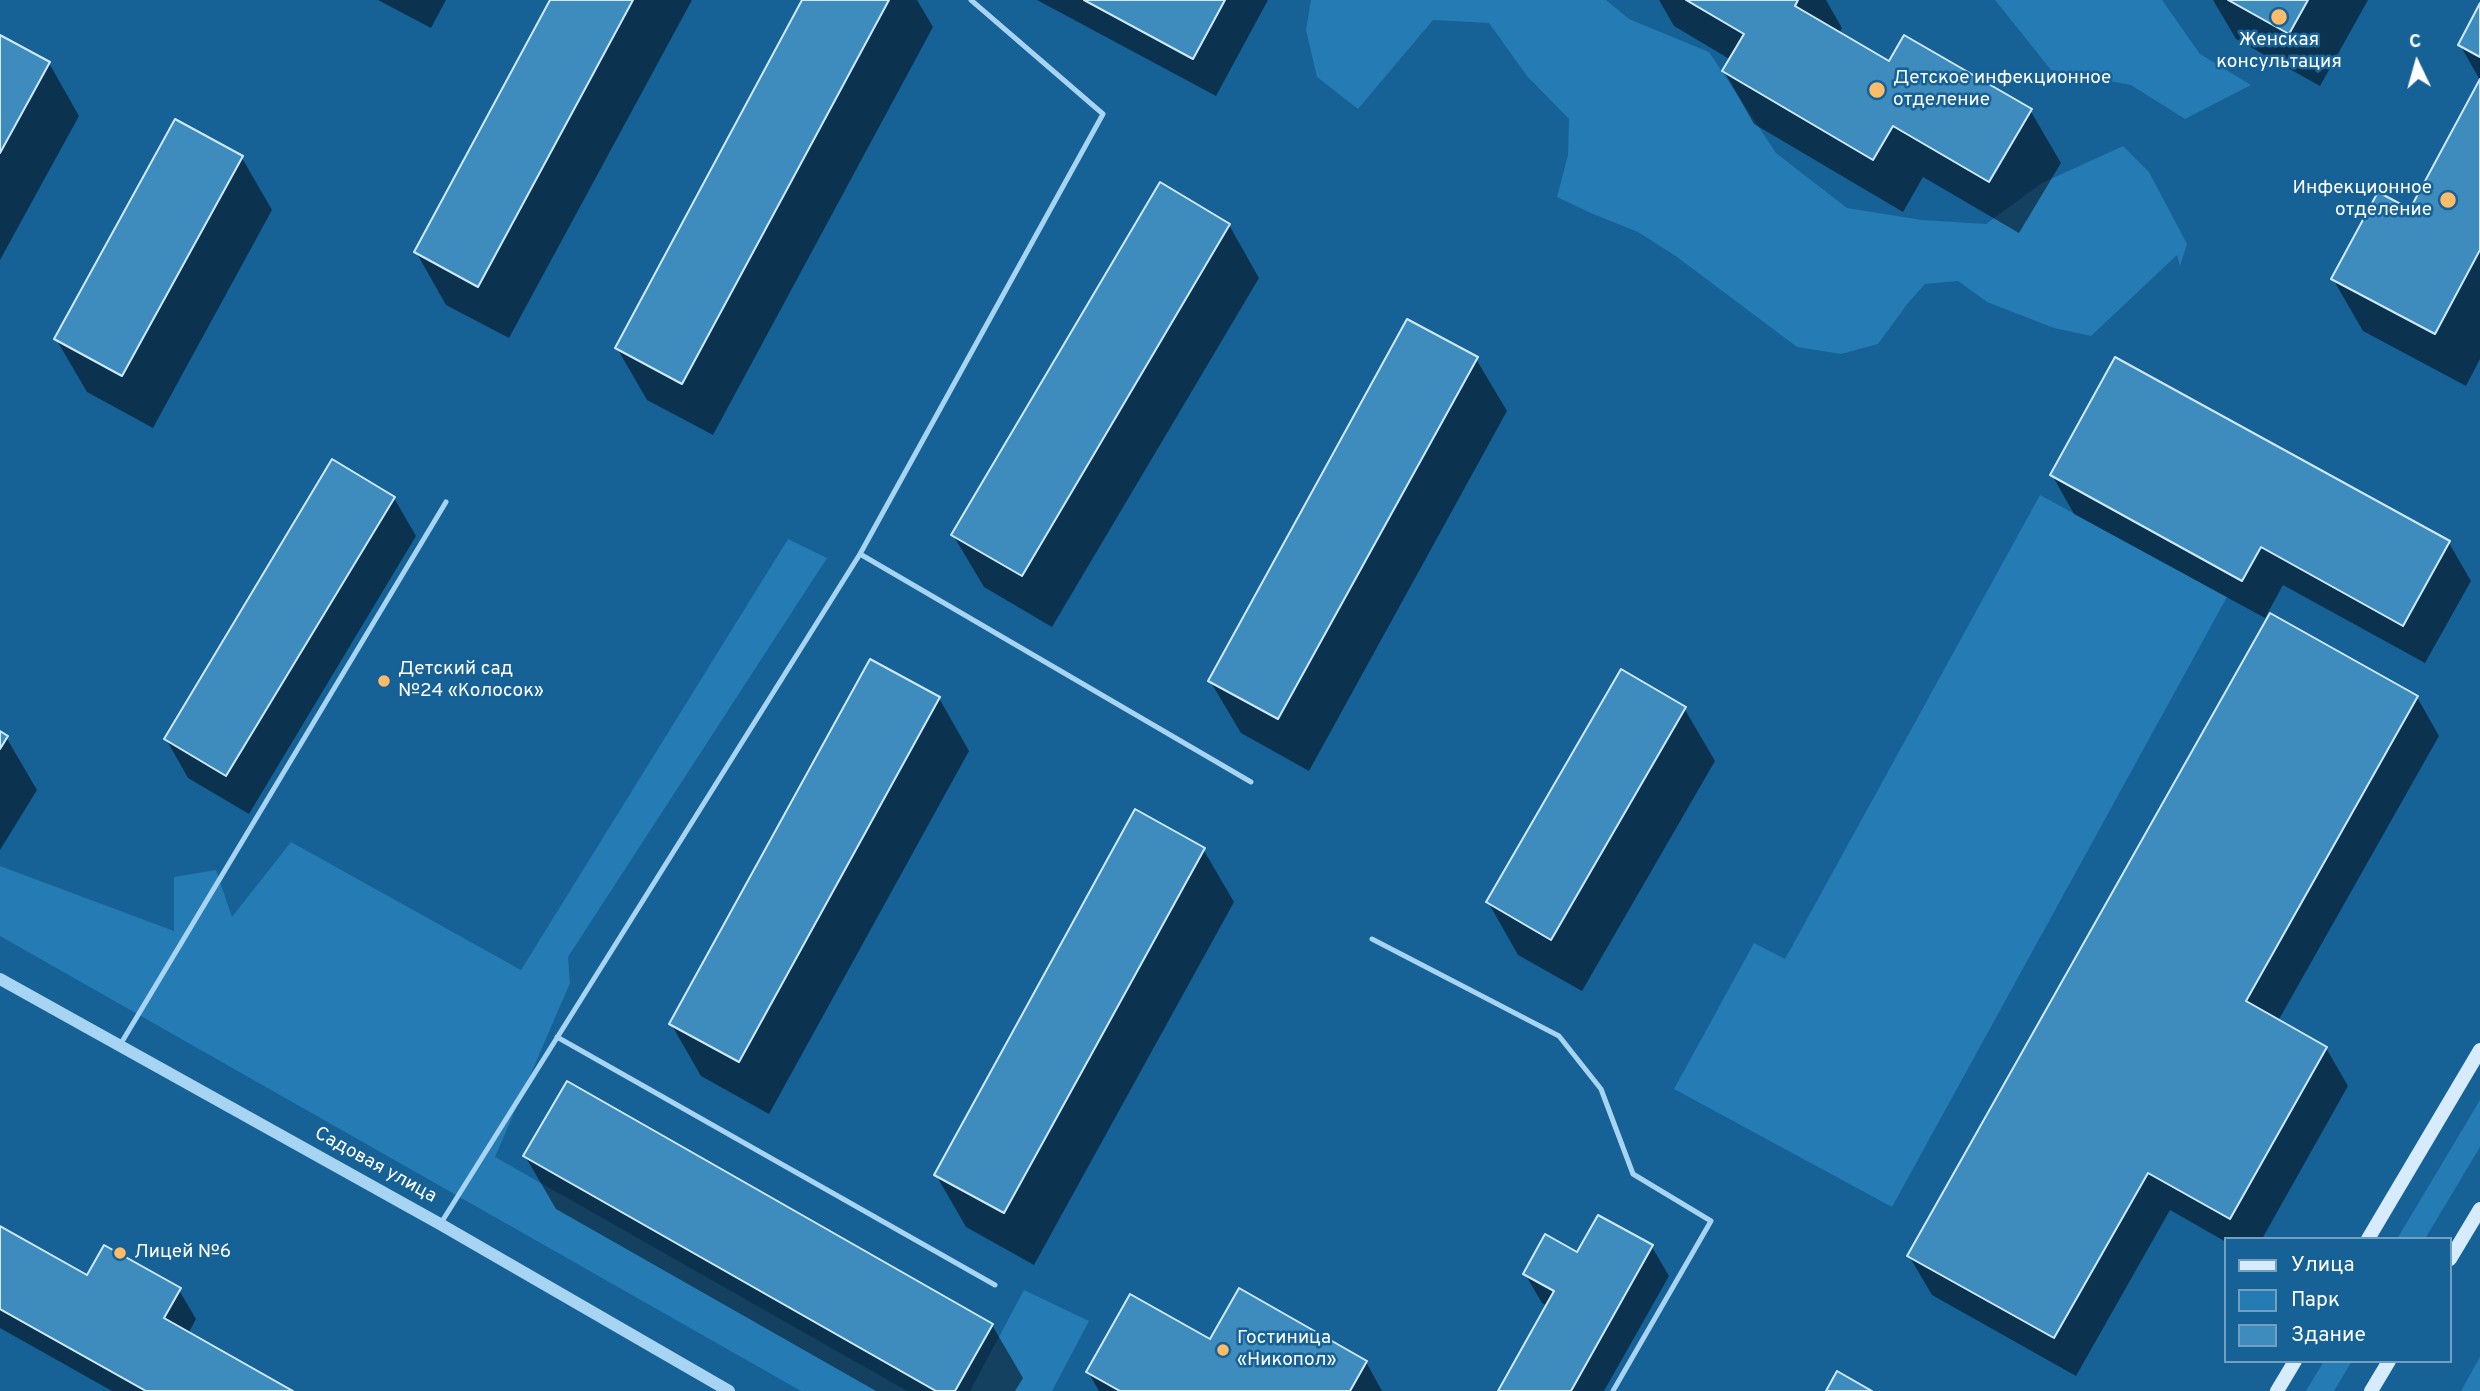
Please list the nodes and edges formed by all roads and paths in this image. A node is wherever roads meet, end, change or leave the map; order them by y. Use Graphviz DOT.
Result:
graph roads {
  1 [pos="971,0"];
  2 [pos="446,502"];
  3 [pos="860,554"];
  4 [pos="1251,782"];
  5 [pos="1372,939"];
  6 [pos="0,979"];
  7 [pos="557,1037"];
  8 [pos="119,1046"];
  9 [pos="2480,1049"];
  10 [pos="2480,1209"];
  11 [pos="440,1224"];
  12 [pos="2369,1237"];
  13 [pos="2452,1256"];
  14 [pos="995,1284"];
  15 [pos="2294,1363"];
  16 [pos="2388,1363"];
  17 [pos="729,1391"];
  18 [pos="1613,1391"];
  19 [pos="2277,1391"];
  20 [pos="2371,1391"];
  1 -- 3 [label="lane"];
  2 -- 8 [label="lane"];
  3 -- 4 [label="lane"];
  3 -- 7 [label="lane"];
  5 -- 18 [label="lane"];
  6 -- 8 [label="street, Садовая улица"];
  7 -- 11 [label="lane"];
  7 -- 14 [label="lane"];
  8 -- 11 [label="street, Садовая улица"];
  9 -- 12 [label="main road"];
  10 -- 13 [label="main road"];
  11 -- 17 [label="street, Садовая улица"];
  15 -- 19 [label="main road"];
  16 -- 20 [label="main road"];
}
